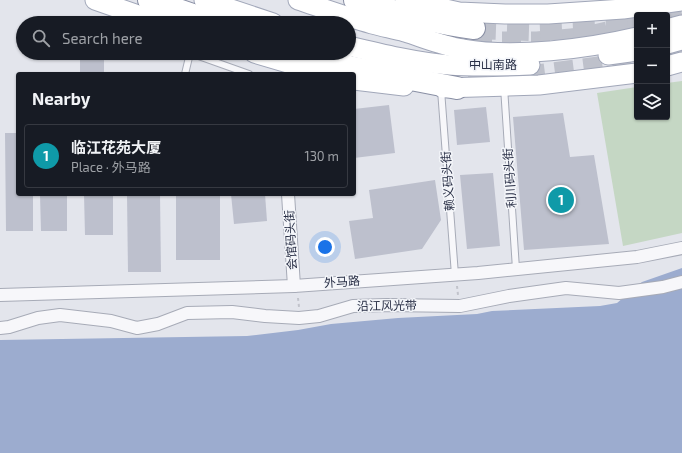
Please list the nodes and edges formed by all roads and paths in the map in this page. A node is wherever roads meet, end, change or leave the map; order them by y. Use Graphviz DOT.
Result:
graph roads {
  1 [pos="95,0"];
  2 [pos="148,0"];
  3 [pos="204,0"];
  4 [pos="298,0"];
  5 [pos="405,0"];
  6 [pos="361,2"];
  7 [pos="681,2"];
  8 [pos="459,12"];
  9 [pos="141,16"];
  10 [pos="195,16"];
  11 [pos="252,16"];
  12 [pos="348,16"];
  13 [pos="356,19"];
  14 [pos="682,25"];
  15 [pos="670,28"];
  16 [pos="404,32"];
  17 [pos="474,34"];
  18 [pos="634,38"];
  19 [pos="682,40"];
  20 [pos="670,43"];
  21 [pos="356,48"];
  22 [pos="634,51"];
  23 [pos="356,56"];
  24 [pos="188,60"];
  25 [pos="210,60"];
  26 [pos="267,60"];
  27 [pos="336,60"];
  28 [pos="682,62"];
  29 [pos="670,65"];
  30 [pos="281,68"];
  31 [pos="185,72"];
  32 [pos="243,72"];
  33 [pos="310,72"];
  34 [pos="634,73"];
  35 [pos="356,80"];
  36 [pos="446,84"];
  37 [pos="504,86"];
  38 [pos="288,196"];
  39 [pos="682,248"];
  40 [pos="516,270"];
  41 [pos="455,275"];
  42 [pos="682,282"];
  43 [pos="294,286"];
  44 [pos="0,295"];
  45 [pos="460,306"];
  46 [pos="0,328"];
  1 -- 9 [label="main road"];
  2 -- 10 [label="highway"];
  3 -- 11 [label="main road"];
  4 -- 12 [label="main road, 中山南路"];
  5 -- 8 [label="main road"];
  6 -- 8 [label="highway"];
  6 -- 17 [label="highway"];
  7 -- 8 [label="main road"];
  13 -- 16 [label="main road, 中山南路"];
  14 -- 15 [label="main road"];
  16 -- 17 [label="main road, 中山南路"];
  16 -- 18 [label="main road, 中山南路"];
  19 -- 20 [label="main road"];
  21 -- 22 [label="main road, 中山南路"];
  23 -- 36 [label="main road"];
  24 -- 31 [label="lane"];
  25 -- 32 [label="lane"];
  26 -- 30 [label="main road"];
  27 -- 36 [label="highway"];
  28 -- 29 [label="main road"];
  30 -- 33 [label="main road"];
  34 -- 37 [label="main road, 中山南路"];
  35 -- 36 [label="main road, 中山南路"];
  36 -- 37 [label="main road, 中山南路"];
  36 -- 41 [label="lane, 赖义码头街"];
  37 -- 40 [label="lane, 利川码头街"];
  38 -- 43 [label="street, 会馆码头街"];
  39 -- 40 [label="street, 外马路"];
  40 -- 41 [label="street, 外马路"];
  41 -- 43 [label="street, 外马路"];
  41 -- 45 [label="path"];
  42 -- 45 [label="street, 沿江风光带"];
  43 -- 44 [label="street, 外马路"];
  45 -- 46 [label="street, 沿江风光带"];
}
